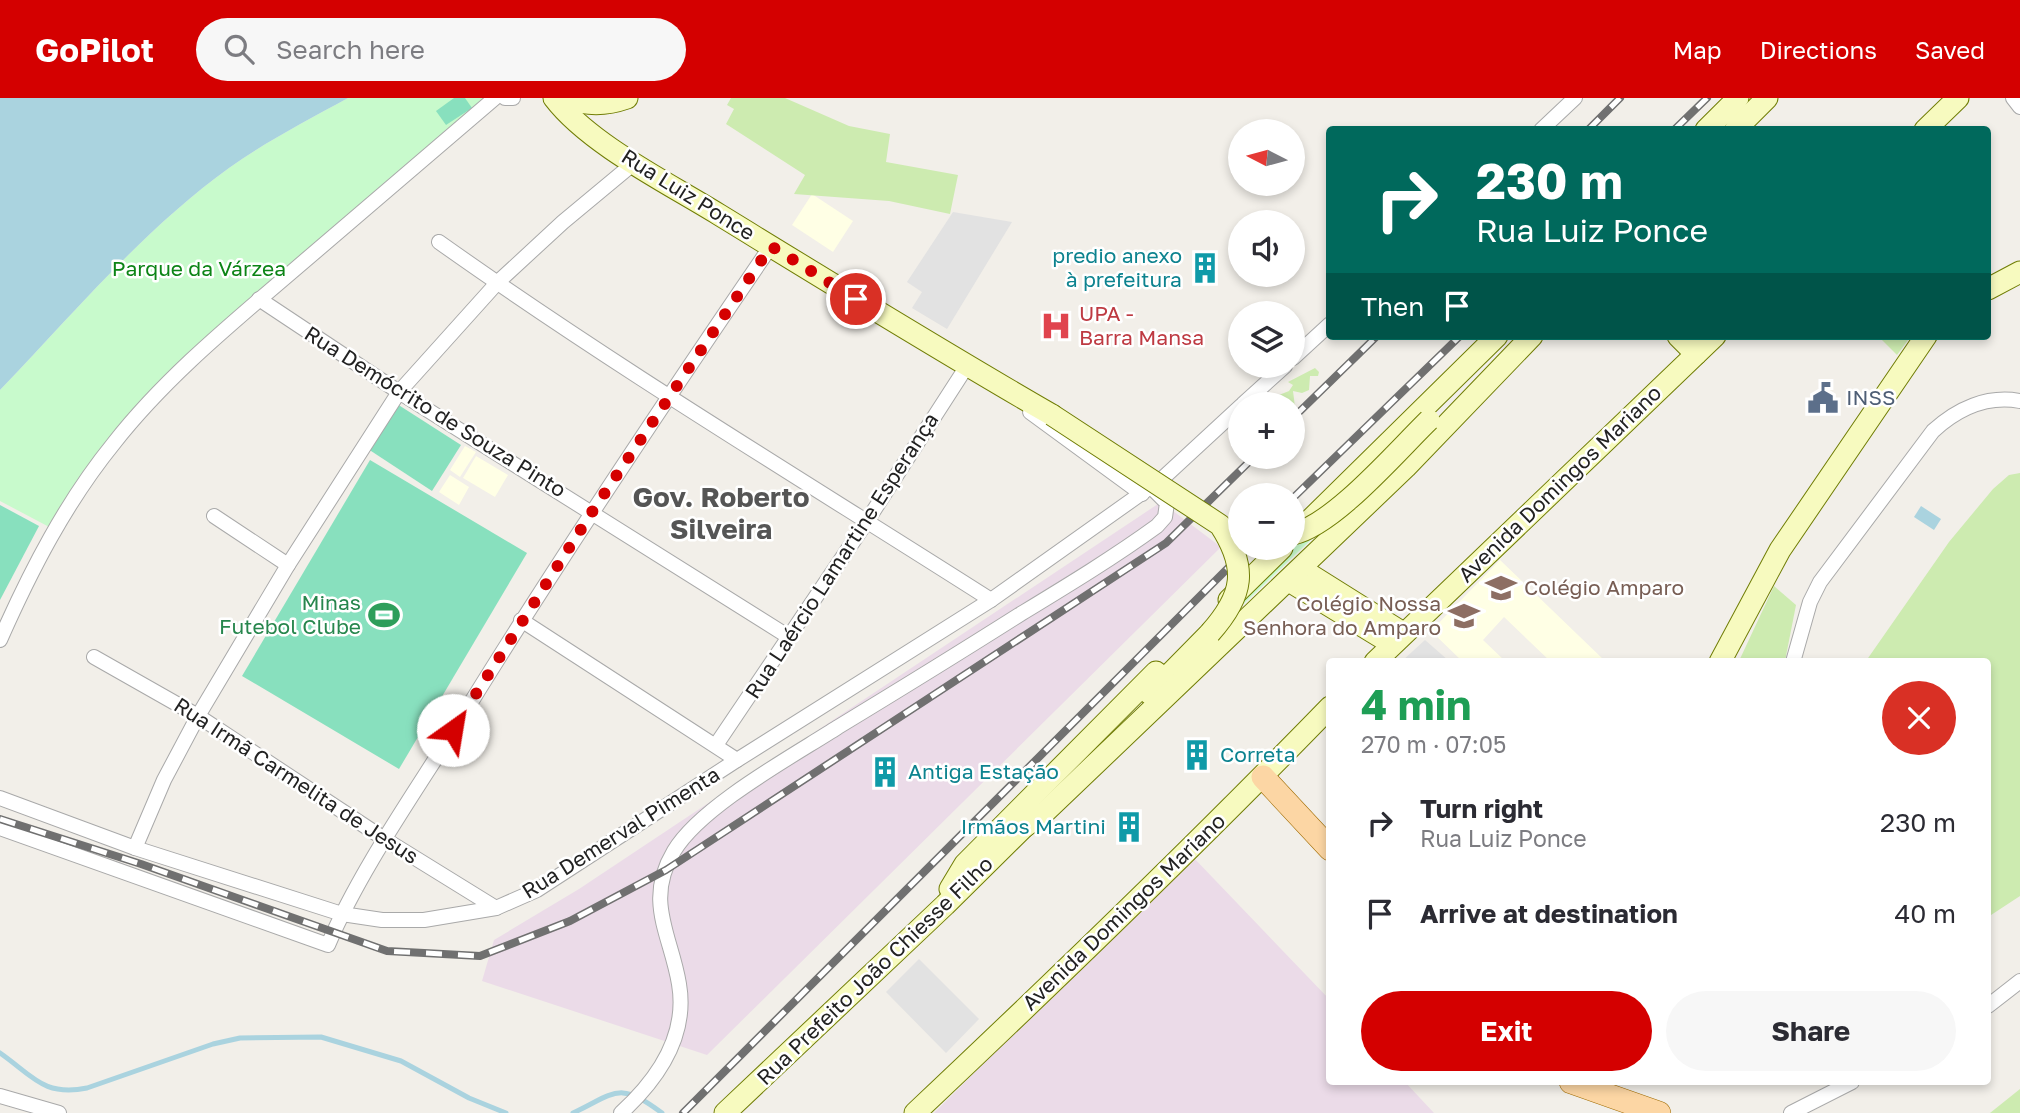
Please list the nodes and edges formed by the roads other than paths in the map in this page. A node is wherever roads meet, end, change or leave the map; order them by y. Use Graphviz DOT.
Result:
graph roads {
  1 [pos="495,98"];
  2 [pos="505,98"];
  3 [pos="513,98"];
  4 [pos="554,98"];
  5 [pos="568,98"];
  6 [pos="629,98"];
  7 [pos="1575,98"];
  8 [pos="1738,98"];
  9 [pos="1767,98"];
  10 [pos="1958,98"];
  11 [pos="2013,98"];
  12 [pos="2020,107"];
  13 [pos="1545,126"];
  14 [pos="1710,126"];
  15 [pos="1739,126"];
  16 [pos="1929,126"];
  17 [pos="597,138"];
  18 [pos="634,163"];
  19 [pos="439,242"];
  20 [pos="771,246"];
  21 [pos="2020,272"];
  22 [pos="496,283"];
  23 [pos="1991,287"];
  24 [pos="260,299"];
  25 [pos="1326,328"];
  26 [pos="1493,340"];
  27 [pos="1516,340"];
  28 [pos="1528,340"];
  29 [pos="1923,340"];
  30 [pos="1703,343"];
  31 [pos="1305,347"];
  32 [pos="967,366"];
  33 [pos="1272,378"];
  34 [pos="1256,392"];
  35 [pos="399,393"];
  36 [pos="670,396"];
  37 [pos="2020,401"];
  38 [pos="1228,418"];
  39 [pos="1146,491"];
  40 [pos="592,512"];
  41 [pos="214,516"];
  42 [pos="867,521"];
  43 [pos="1305,524"];
  44 [pos="1228,526"];
  45 [pos="1305,531"];
  46 [pos="1237,560"];
  47 [pos="1270,560"];
  48 [pos="288,565"];
  49 [pos="1295,575"];
  50 [pos="991,600"];
  51 [pos="521,621"];
  52 [pos="789,637"];
  53 [pos="1397,639"];
  54 [pos="0,640"];
  55 [pos="94,657"];
  56 [pos="1379,658"];
  57 [pos="1722,658"];
  58 [pos="1794,658"];
  59 [pos="1326,711"];
  60 [pos="198,716"];
  61 [pos="716,745"];
  62 [pos="737,760"];
  63 [pos="1263,777"];
  64 [pos="0,798"];
  65 [pos="1024,827"];
  66 [pos="0,828"];
  67 [pos="386,840"];
  68 [pos="1326,845"];
  69 [pos="135,848"];
  70 [pos="945,905"];
  71 [pos="496,908"];
  72 [pos="342,914"];
  73 [pos="2020,982"];
  74 [pos="1991,1004"];
  75 [pos="1580,1085"];
  76 [pos="1846,1085"];
  77 [pos="0,1096"];
  78 [pos="738,1109"];
  79 [pos="59,1113"];
  80 [pos="621,1113"];
  81 [pos="915,1113"];
  82 [pos="1659,1113"];
  83 [pos="1791,1113"];
  1 -- 24 [label="street"];
  2 -- 3 [label="street"];
  4 -- 17 [label="main road, Rua Luiz Ponce"];
  5 -- 6 [label="main road"];
  6 -- 17 [label="main road"];
  7 -- 13 [label="street"];
  8 -- 14 [label="main road"];
  9 -- 15 [label="main road"];
  10 -- 16 [label="main road"];
  11 -- 12 [label="street"];
  17 -- 18 [label="main road, Rua Luiz Ponce"];
  18 -- 20 [label="main road, Rua Luiz Ponce"];
  18 -- 22 [label="street"];
  19 -- 22 [label="street"];
  20 -- 32 [label="main road, Rua Luiz Ponce"];
  20 -- 36 [label="street"];
  21 -- 23 [label="main road"];
  22 -- 35 [label="street"];
  22 -- 36 [label="street"];
  24 -- 35 [label="street, Rua Demócrito de Souza Pinto"];
  24 -- 54 [label="street"];
  25 -- 31 [label="street"];
  26 -- 43 [label="main road"];
  27 -- 45 [label="main road, bridge"];
  28 -- 49 [label="main road, Rua Prefeito João Chiesse Filho"];
  29 -- 57 [label="main road"];
  30 -- 53 [label="main road, Avenida Domingos Mariano"];
  32 -- 39 [label="street, Rua Luiz Ponce"];
  32 -- 42 [label="street, Rua Laércio Lamartine Esperança"];
  32 -- 44 [label="main road, Rua Luiz Ponce, bridge"];
  33 -- 34 [label="street, Rua Demerval Pimenta"];
  35 -- 40 [label="street, Rua Demócrito de Souza Pinto"];
  35 -- 48 [label="street"];
  36 -- 40 [label="street"];
  36 -- 42 [label="street"];
  37 -- 58 [label="street"];
  38 -- 39 [label="street, Rua Demerval Pimenta"];
  39 -- 50 [label="street, Rua Demerval Pimenta"];
  39 -- 80 [label="street"];
  40 -- 51 [label="street"];
  40 -- 52 [label="street, Rua Demócrito de Souza Pinto"];
  41 -- 48 [label="street"];
  42 -- 50 [label="street"];
  42 -- 52 [label="street, Rua Laércio Lamartine Esperança"];
  46 -- 65 [label="main road, Rua Prefeito João Chiesse Filho, bridge"];
  47 -- 70 [label="main road"];
  48 -- 60 [label="street"];
  49 -- 53 [label="main road"];
  49 -- 65 [label="main road, Rua Prefeito João Chiesse Filho"];
  50 -- 62 [label="street, Rua Demerval Pimenta"];
  51 -- 61 [label="street"];
  51 -- 67 [label="street"];
  52 -- 61 [label="street, Rua Laércio Lamartine Esperança"];
  53 -- 56 [label="main road, Avenida Domingos Mariano"];
  55 -- 60 [label="street, Rua Irmã Carmelita de Jesus"];
  59 -- 63 [label="main road, Avenida Domingos Mariano"];
  60 -- 67 [label="street, Rua Irmã Carmelita de Jesus"];
  60 -- 69 [label="street"];
  61 -- 62 [label="street"];
  62 -- 71 [label="street, Rua Demerval Pimenta"];
  63 -- 68 [label="main road"];
  63 -- 81 [label="main road, Avenida Domingos Mariano"];
  64 -- 69 [label="street, Rua Demerval Pimenta"];
  65 -- 70 [label="main road, Rua Prefeito João Chiesse Filho"];
  66 -- 72 [label="street"];
  67 -- 71 [label="street, Rua Irmã Carmelita de Jesus"];
  67 -- 72 [label="street"];
  69 -- 72 [label="street, Rua Demerval Pimenta"];
  70 -- 78 [label="main road, Rua Prefeito João Chiesse Filho"];
  71 -- 72 [label="street, Rua Demerval Pimenta"];
  73 -- 74 [label="street"];
  75 -- 82 [label="main road"];
  76 -- 83 [label="street"];
  77 -- 79 [label="street"];
}
